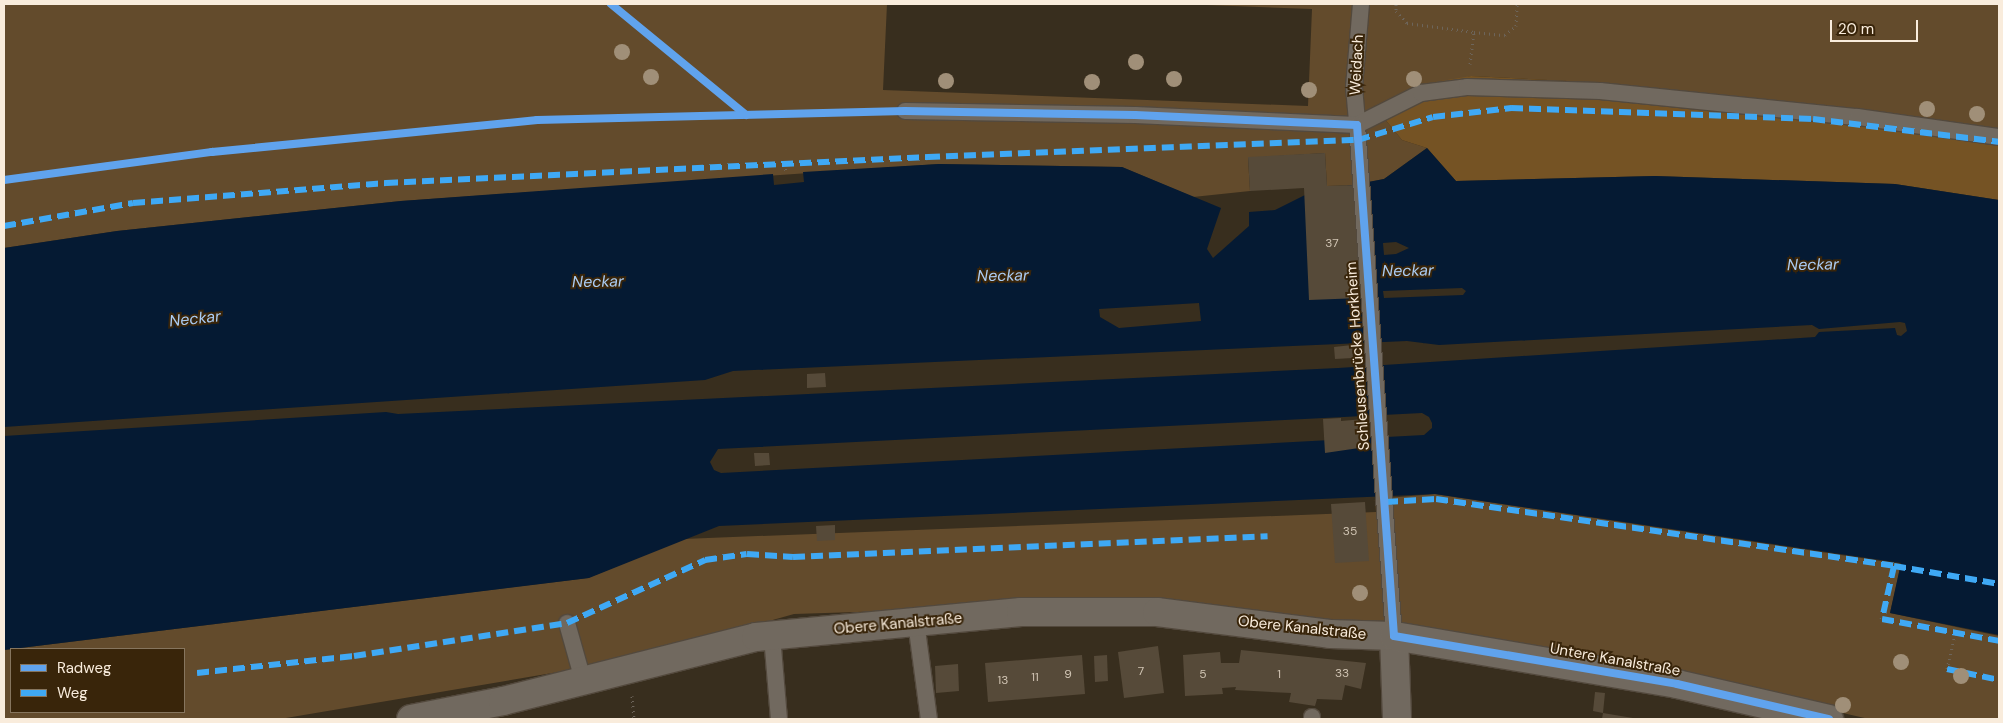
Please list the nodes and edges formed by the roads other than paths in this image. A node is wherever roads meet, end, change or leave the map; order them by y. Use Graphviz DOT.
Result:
graph roads {
  1 [pos="1360,4"];
  2 [pos="905,111"];
  3 [pos="1357,125"];
  4 [pos="1999,137"];
  5 [pos="1358,162"];
  6 [pos="916,622"];
  7 [pos="567,623"];
  8 [pos="772,636"];
  9 [pos="1394,636"];
  10 [pos="583,680"];
  11 [pos="411,719"];
  12 [pos="779,719"];
  13 [pos="929,719"];
  14 [pos="1397,719"];
  15 [pos="1829,719"];
  1 -- 3 [label="lane, Weidach"];
  2 -- 3 [label="lane"];
  3 -- 4 [label="lane"];
  3 -- 5 [label="lane, Weidach"];
  5 -- 9 [label="lane, Schleusenbrücke Horkheim"];
  6 -- 8 [label="street, Obere Kanalstraße"];
  6 -- 9 [label="street, Obere Kanalstraße"];
  6 -- 13 [label="lane"];
  7 -- 10 [label="lane"];
  8 -- 10 [label="street, Obere Kanalstraße"];
  8 -- 12 [label="lane"];
  9 -- 14 [label="street"];
  9 -- 15 [label="street, Untere Kanalstraße"];
  10 -- 11 [label="street, Obere Kanalstraße"];
}
